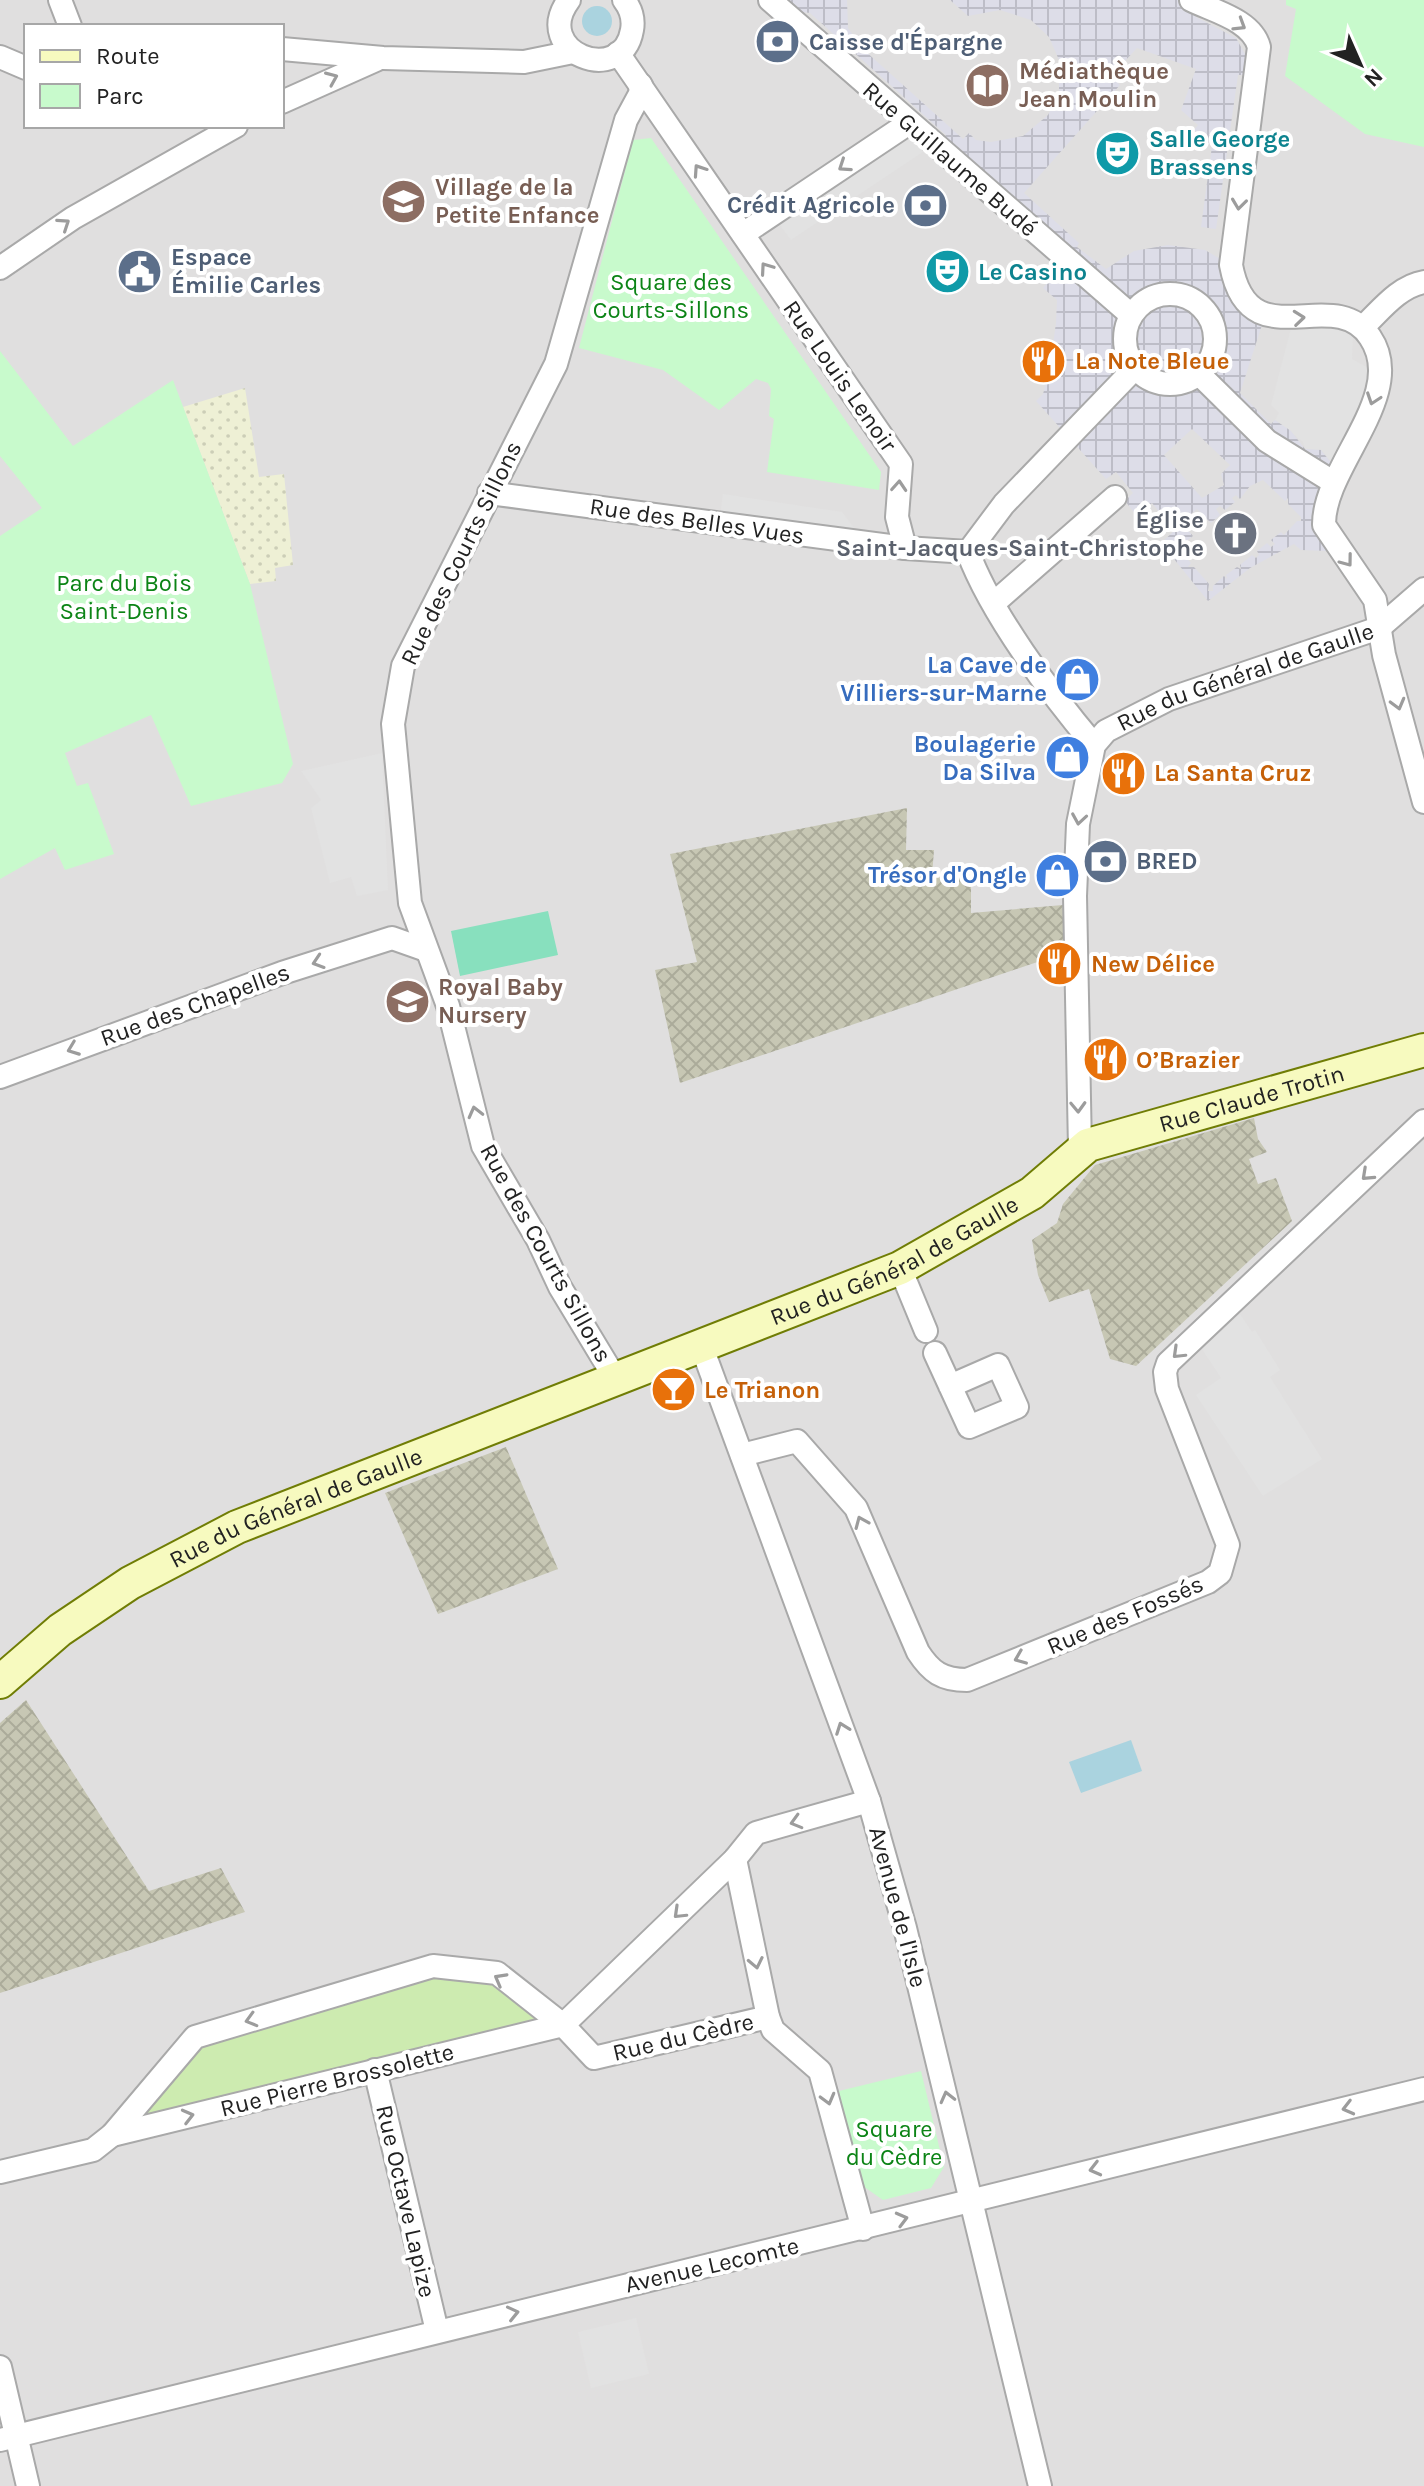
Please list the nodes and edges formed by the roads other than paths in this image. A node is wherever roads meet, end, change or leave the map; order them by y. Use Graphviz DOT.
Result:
graph roads {
  1 [pos="569,0"];
  2 [pos="770,0"];
  3 [pos="1191,0"];
  4 [pos="62,1"];
  5 [pos="628,1"];
  6 [pos="69,24"];
  7 [pos="567,44"];
  8 [pos="284,49"];
  9 [pos="612,56"];
  10 [pos="0,57"];
  11 [pos="383,58"];
  12 [pos="24,67"];
  13 [pos="641,85"];
  14 [pos="284,101"];
  15 [pos="626,120"];
  16 [pos="909,123"];
  17 [pos="232,128"];
  18 [pos="743,234"];
  19 [pos="0,268"];
  20 [pos="1424,282"];
  21 [pos="1241,295"];
  22 [pos="1131,315"];
  23 [pos="1208,315"];
  24 [pos="1363,327"];
  25 [pos="1135,368"];
  26 [pos="1199,374"];
  27 [pos="1332,487"];
  28 [pos="489,493"];
  29 [pos="1115,497"];
  30 [pos="905,548"];
  31 [pos="968,552"];
  32 [pos="1424,589"];
  33 [pos="994,603"];
  34 [pos="1379,628"];
  35 [pos="1094,745"];
  36 [pos="1424,802"];
  37 [pos="410,903"];
  38 [pos="392,938"];
  39 [pos="426,950"];
  40 [pos="1423,1054"];
  41 [pos="0,1077"];
  42 [pos="1424,1121"];
  43 [pos="1080,1149"];
  44 [pos="900,1268"];
  45 [pos="926,1331"];
  46 [pos="701,1345"];
  47 [pos="935,1353"];
  48 [pos="615,1378"];
  49 [pos="950,1386"];
  50 [pos="742,1455"];
  51 [pos="0,1682"];
  52 [pos="869,1801"];
  53 [pos="735,1859"];
  54 [pos="768,2017"];
  55 [pos="563,2025"];
  56 [pos="375,2070"];
  57 [pos="1424,2089"];
  58 [pos="112,2135"];
  59 [pos="0,2172"];
  60 [pos="972,2200"];
  61 [pos="863,2229"];
  62 [pos="437,2331"];
  63 [pos="0,2367"];
  64 [pos="8,2438"];
  65 [pos="28,2486"];
  66 [pos="1040,2486"];
  1 -- 7 [label="street"];
  2 -- 16 [label="street, Rue Guillaume Budé"];
  3 -- 21 [label="street, one-way"];
  4 -- 6 [label="street"];
  5 -- 9 [label="street"];
  7 -- 9 [label="street"];
  7 -- 11 [label="street"];
  8 -- 11 [label="street"];
  9 -- 13 [label="street, Rue Louis Lenoir"];
  9 -- 15 [label="street"];
  10 -- 12 [label="street"];
  14 -- 11 [label="street, one-way"];
  13 -- 15 [label="street, Rue des Courts Sillons"];
  18 -- 13 [label="street, Rue Louis Lenoir, one-way"];
  15 -- 28 [label="street, Rue des Courts Sillons"];
  16 -- 18 [label="street, one-way"];
  16 -- 22 [label="street, Rue Guillaume Budé"];
  19 -- 17 [label="street, one-way"];
  30 -- 18 [label="street, Rue Louis Lenoir, one-way"];
  20 -- 24 [label="street"];
  21 -- 23 [label="street"];
  21 -- 24 [label="street, one-way"];
  22 -- 23 [label="street"];
  22 -- 25 [label="street"];
  23 -- 26 [label="street"];
  24 -- 27 [label="street, one-way"];
  25 -- 26 [label="street"];
  25 -- 31 [label="street"];
  26 -- 27 [label="street"];
  27 -- 34 [label="street, one-way"];
  28 -- 30 [label="street, Rue des Belles Vues"];
  28 -- 37 [label="street, Rue des Courts Sillons"];
  29 -- 33 [label="street"];
  30 -- 31 [label="street"];
  31 -- 33 [label="street"];
  32 -- 34 [label="street, Rue du Général de Gaulle"];
  33 -- 35 [label="street"];
  34 -- 35 [label="street, Rue du Général de Gaulle"];
  34 -- 36 [label="street, one-way"];
  35 -- 43 [label="street, Rue du Général de Gaulle, one-way"];
  37 -- 38 [label="street"];
  37 -- 39 [label="street, Rue des Courts Sillons"];
  38 -- 39 [label="street"];
  38 -- 41 [label="street, Rue des Chapelles, one-way"];
  48 -- 39 [label="street, Rue des Courts Sillons, one-way"];
  40 -- 43 [label="main road, Rue Claude Trotin"];
  42 -- 50 [label="street, Rue des Fossés, one-way"];
  43 -- 44 [label="main road, Rue du Général de Gaulle"];
  44 -- 45 [label="street"];
  44 -- 46 [label="main road, Rue du Général de Gaulle"];
  46 -- 48 [label="main road, Rue du Général de Gaulle"];
  46 -- 50 [label="street, Avenue de l'Isle"];
  47 -- 49 [label="street"];
  48 -- 51 [label="main road, Rue du Général de Gaulle"];
  52 -- 50 [label="street, Avenue de l'Isle, one-way"];
  52 -- 53 [label="street, one-way"];
  60 -- 52 [label="street, Avenue de l'Isle, one-way"];
  53 -- 54 [label="street, one-way"];
  53 -- 55 [label="street, one-way"];
  54 -- 55 [label="street, Rue du Cèdre"];
  54 -- 61 [label="street, Rue du Cèdre, one-way"];
  55 -- 56 [label="street, Rue Pierre Brossolette"];
  55 -- 58 [label="street, Rue Pierre Brossolette, one-way"];
  58 -- 56 [label="street, Rue Pierre Brossolette, one-way"];
  56 -- 62 [label="street, Rue Octave Lapize"];
  57 -- 60 [label="street, Avenue Lecomte, one-way"];
  58 -- 59 [label="street, Rue Pierre Brossolette"];
  61 -- 60 [label="street, Avenue Lecomte, one-way"];
  60 -- 66 [label="street, Avenue de l'Isle"];
  62 -- 61 [label="street, Avenue Lecomte, one-way"];
  62 -- 64 [label="street, Avenue Lecomte"];
  63 -- 64 [label="street"];
  64 -- 65 [label="street"];
}
